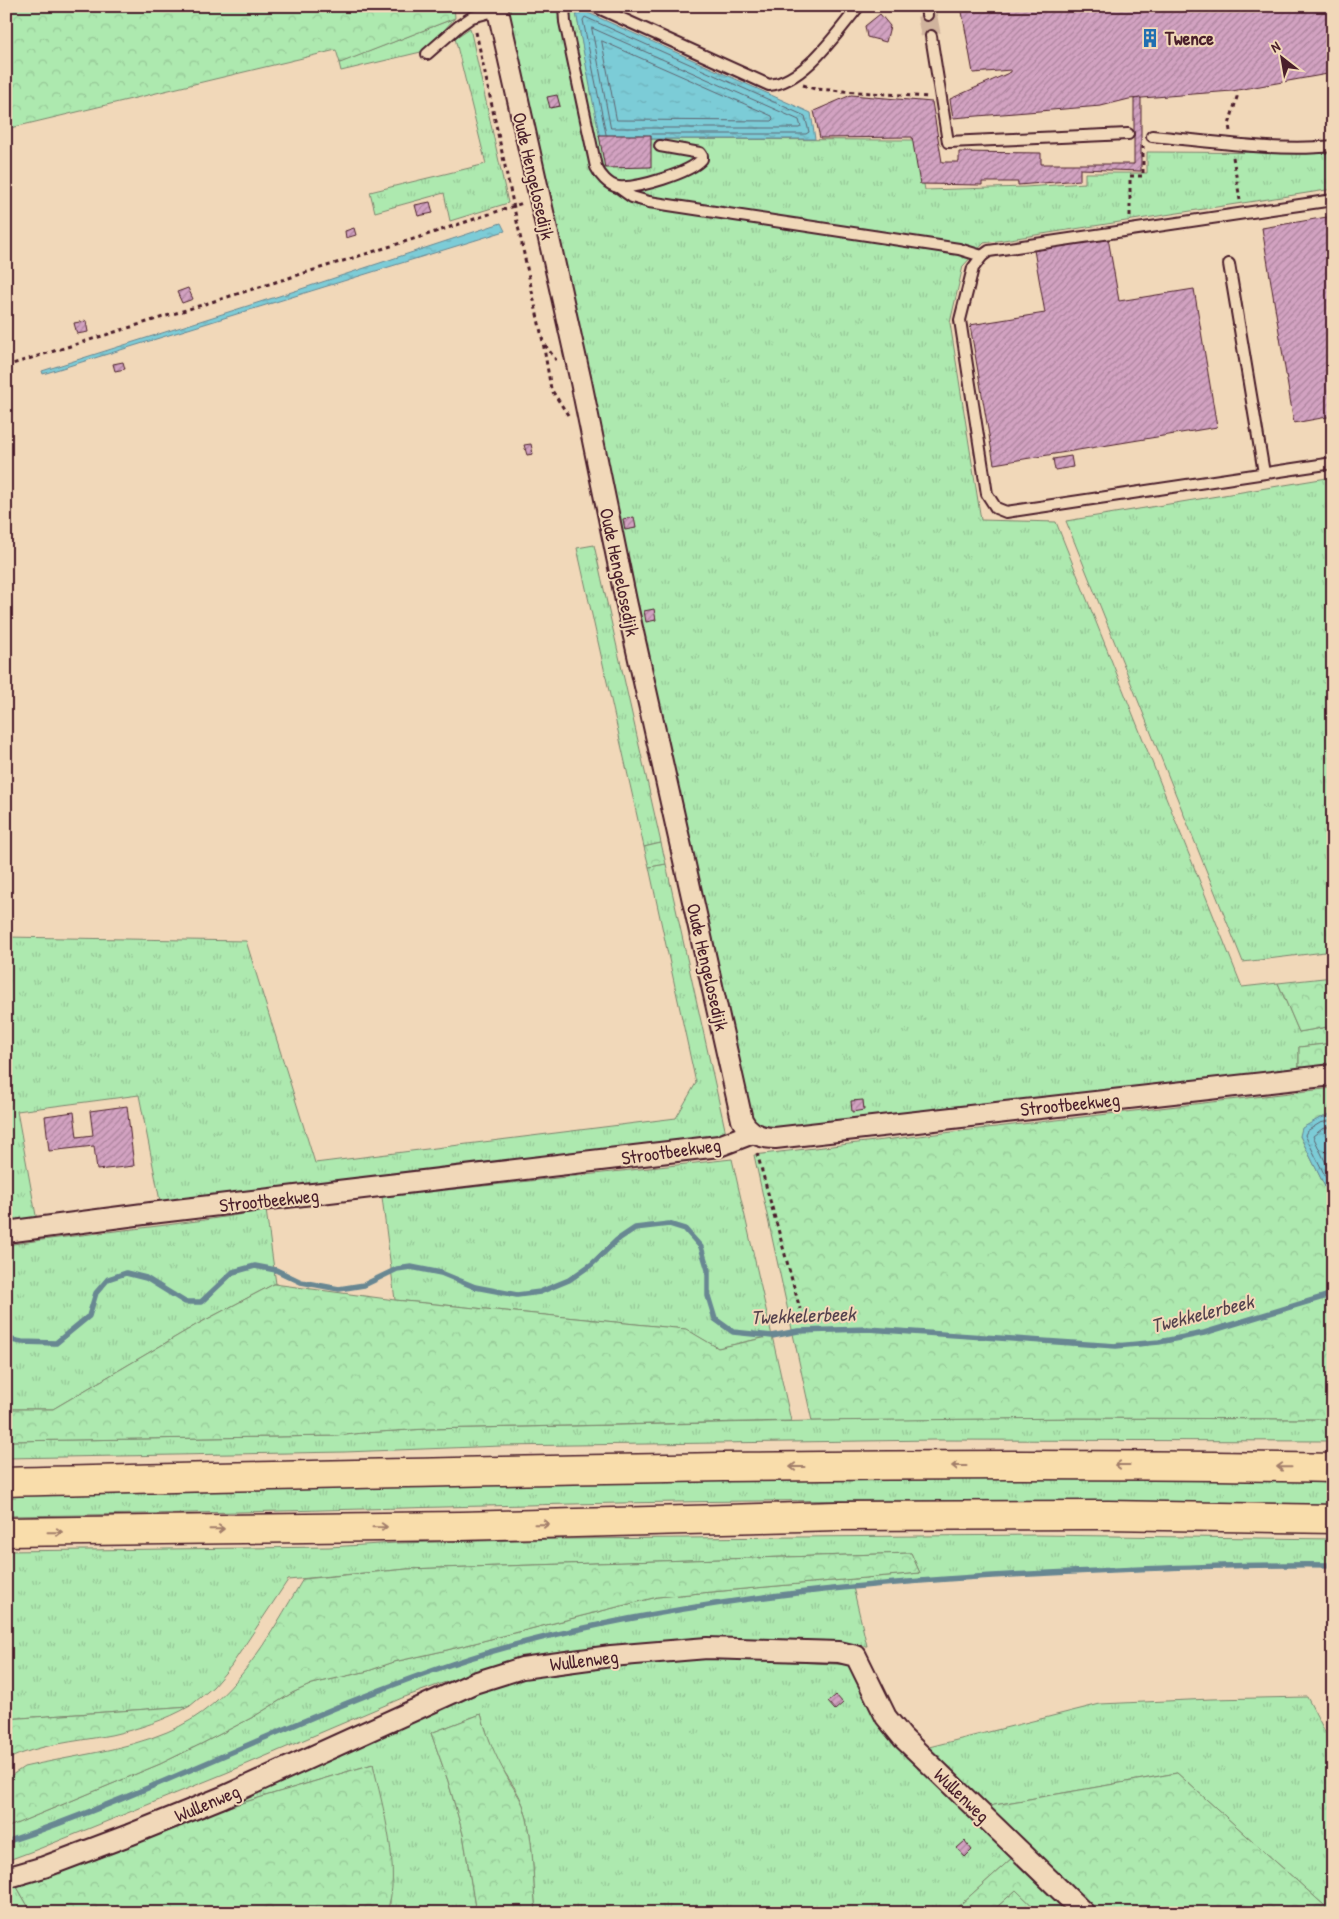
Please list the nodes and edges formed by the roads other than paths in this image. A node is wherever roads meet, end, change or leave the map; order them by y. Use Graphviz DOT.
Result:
graph roads {
  1 [pos="564,6"];
  2 [pos="594,6"];
  3 [pos="859,6"];
  4 [pos="497,8"];
  5 [pos="931,36"];
  6 [pos="427,54"];
  7 [pos="1128,134"];
  8 [pos="1148,138"];
  9 [pos="660,146"];
  10 [pos="1333,146"];
  11 [pos="618,187"];
  12 [pos="1333,200"];
  13 [pos="982,256"];
  14 [pos="1229,264"];
  15 [pos="1333,463"];
  16 [pos="1264,473"];
  17 [pos="1333,1074"];
  18 [pos="753,1133"];
  19 [pos="6,1232"];
  20 [pos="1333,1468"];
  21 [pos="6,1482"];
  22 [pos="1333,1519"];
  23 [pos="6,1532"];
  24 [pos="6,1878"];
  25 [pos="1084,1913"];
  1 -- 11 [label="lane"];
  2 -- 3 [label="lane"];
  4 -- 6 [label="lane"];
  4 -- 18 [label="street, Oude Hengelosedijk"];
  5 -- 7 [label="lane"];
  8 -- 10 [label="lane"];
  9 -- 11 [label="lane"];
  11 -- 13 [label="lane"];
  12 -- 13 [label="lane"];
  13 -- 16 [label="lane"];
  14 -- 16 [label="lane"];
  15 -- 16 [label="lane"];
  17 -- 18 [label="street, Strootbeekweg"];
  18 -- 19 [label="street, Strootbeekweg"];
  20 -- 21 [label="highway, one-way"];
  23 -- 22 [label="highway, one-way"];
  24 -- 25 [label="street, Wullenweg"];
}
